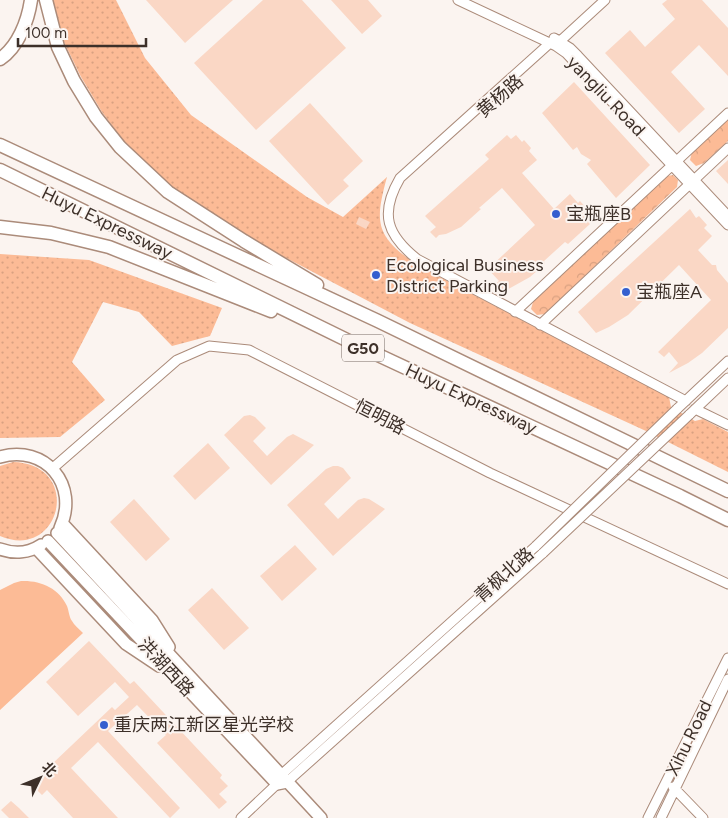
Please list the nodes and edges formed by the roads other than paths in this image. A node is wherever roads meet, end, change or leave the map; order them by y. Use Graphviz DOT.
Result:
graph roads {
  1 [pos="31,0"];
  2 [pos="46,0"];
  3 [pos="458,0"];
  4 [pos="470,0"];
  5 [pos="605,0"];
  6 [pos="555,43"];
  7 [pos="0,59"];
  8 [pos="728,113"];
  9 [pos="0,145"];
  10 [pos="728,148"];
  11 [pos="674,163"];
  12 [pos="0,170"];
  13 [pos="692,182"];
  14 [pos="728,216"];
  15 [pos="728,226"];
  16 [pos="0,227"];
  17 [pos="515,312"];
  18 [pos="378,321"];
  19 [pos="540,325"];
  20 [pos="362,348"];
  21 [pos="728,361"];
  22 [pos="728,378"];
  23 [pos="686,401"];
  24 [pos="692,412"];
  25 [pos="728,425"];
  26 [pos="0,457"];
  27 [pos="53,468"];
  28 [pos="728,491"];
  29 [pos="728,520"];
  30 [pos="56,532"];
  31 [pos="36,548"];
  32 [pos="0,549"];
  33 [pos="728,584"];
  34 [pos="728,658"];
  35 [pos="181,675"];
  36 [pos="728,679"];
  37 [pos="282,780"];
  38 [pos="668,782"];
  39 [pos="676,790"];
  40 [pos="241,818"];
  41 [pos="321,818"];
  42 [pos="648,818"];
  43 [pos="661,818"];
  44 [pos="703,818"];
  1 -- 7 [label="highway"];
  2 -- 18 [label="highway"];
  3 -- 6 [label="street, yangliu Road"];
  4 -- 6 [label="street, yangliu Road"];
  5 -- 6 [label="street, 黄杨路"];
  6 -- 11 [label="street, yangliu Road"];
  6 -- 17 [label="street, 黄杨路"];
  8 -- 11 [label="street"];
  9 -- 18 [label="highway, Huyu Expressway / G50"];
  10 -- 13 [label="street"];
  11 -- 13 [label="street, yangliu Road"];
  11 -- 17 [label="street"];
  12 -- 20 [label="highway, Huyu Expressway / G50"];
  13 -- 14 [label="street, yangliu Road"];
  13 -- 15 [label="street, yangliu Road"];
  13 -- 19 [label="street"];
  16 -- 20 [label="highway"];
  17 -- 19 [label="street"];
  18 -- 28 [label="highway, Huyu Expressway / G50"];
  19 -- 23 [label="street"];
  20 -- 29 [label="highway, Huyu Expressway / G50"];
  21 -- 23 [label="street, 青枫北路"];
  22 -- 24 [label="street, 青枫北路"];
  23 -- 37 [label="street, 青枫北路, bridge"];
  24 -- 25 [label="street"];
  24 -- 37 [label="street, 青枫北路, bridge"];
  26 -- 27 [label="main road"];
  27 -- 30 [label="main road"];
  27 -- 33 [label="street, 恒明路"];
  30 -- 31 [label="main road"];
  30 -- 35 [label="main road, 洪湖西路"];
  30 -- 35 [label="main road"];
  31 -- 32 [label="main road"];
  31 -- 35 [label="main road"];
  34 -- 38 [label="street, Xihu Road"];
  35 -- 37 [label="main road, 洪湖西路"];
  36 -- 39 [label="street, Xihu Road"];
  37 -- 40 [label="street"];
  37 -- 41 [label="main road, 洪湖西路"];
  38 -- 39 [label="street"];
  38 -- 42 [label="street, Xihu Road"];
  39 -- 43 [label="street, Xihu Road"];
  39 -- 44 [label="street"];
}
